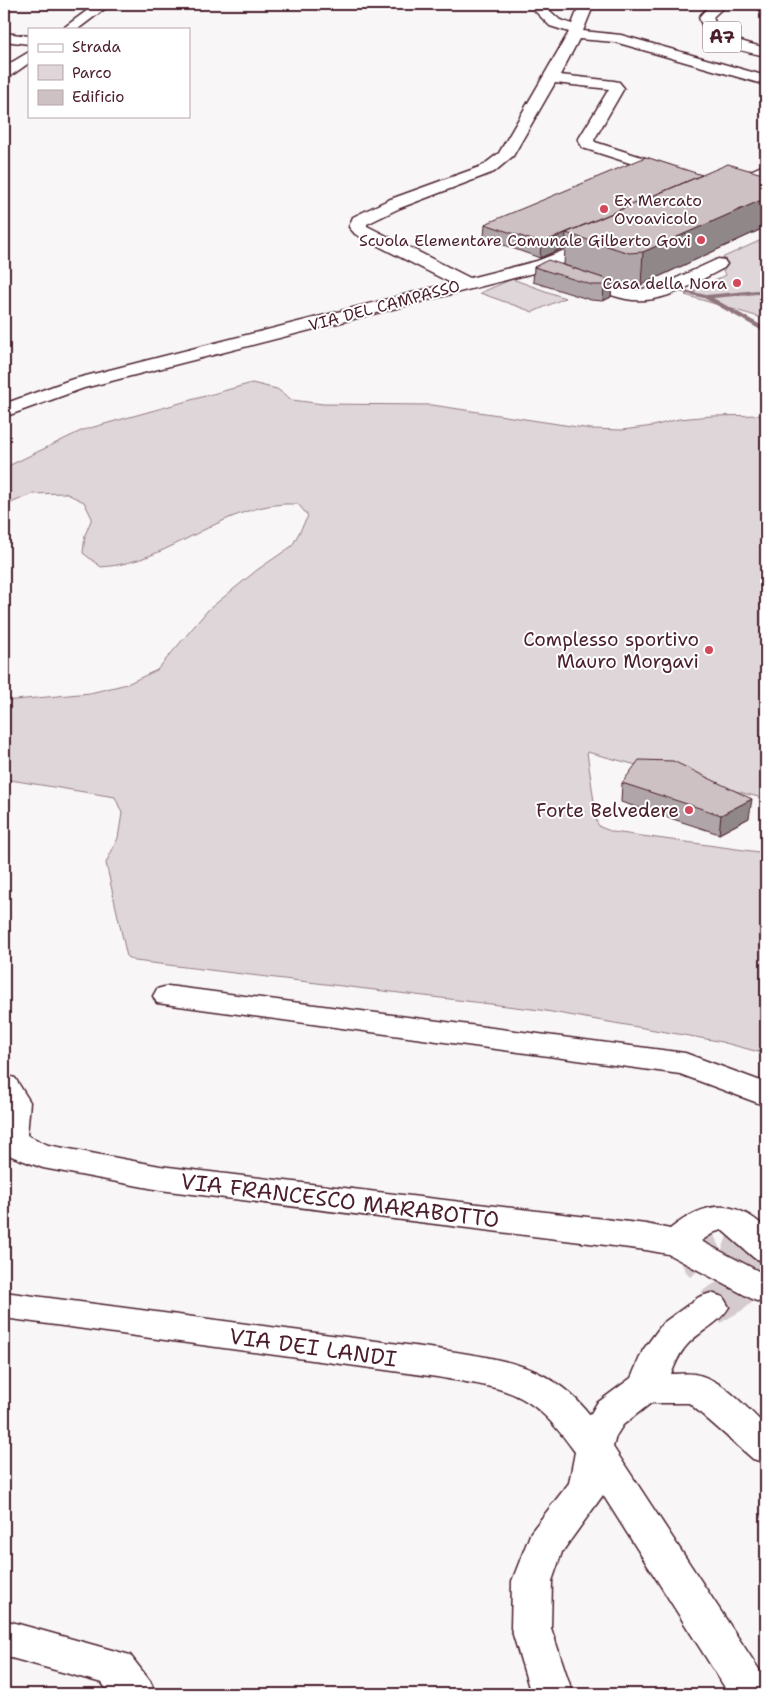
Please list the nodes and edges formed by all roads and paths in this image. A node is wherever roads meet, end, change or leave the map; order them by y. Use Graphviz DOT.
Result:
graph roads {
  1 [pos="104,4"];
  2 [pos="587,4"];
  3 [pos="720,4"];
  4 [pos="542,5"];
  5 [pos="70,28"];
  6 [pos="577,28"];
  7 [pos="4,37"];
  8 [pos="28,40"];
  9 [pos="766,52"];
  10 [pos="28,57"];
  11 [pos="4,74"];
  12 [pos="551,78"];
  13 [pos="766,81"];
  14 [pos="766,169"];
  15 [pos="687,177"];
  16 [pos="716,189"];
  17 [pos="616,235"];
  18 [pos="718,264"];
  19 [pos="543,265"];
  20 [pos="467,284"];
  21 [pos="4,411"];
  22 [pos="168,996"];
  23 [pos="4,1086"];
  24 [pos="766,1095"];
  25 [pos="7,1136"];
  26 [pos="676,1243"];
  27 [pos="766,1249"];
  28 [pos="766,1291"];
  29 [pos="4,1305"];
  30 [pos="711,1307"];
  31 [pos="644,1388"];
  32 [pos="766,1448"];
  33 [pos="594,1449"];
  34 [pos="705,1621"];
  35 [pos="4,1638"];
  36 [pos="135,1694"];
  37 [pos="552,1694"];
  38 [pos="752,1694"];
  39 [pos="766,1694"];
  1 -- 5 [label="main road"];
  2 -- 6 [label="main road, VIA DEL CAMPASSO"];
  3 -- 9 [label="main road, A7"];
  4 -- 6 [label="main road"];
  6 -- 12 [label="main road, VIA DEL CAMPASSO"];
  6 -- 13 [label="main road"];
  7 -- 8 [label="main road"];
  10 -- 11 [label="main road"];
  12 -- 15 [label="main road"];
  12 -- 20 [label="main road, VIA DEL CAMPASSO"];
  14 -- 16 [label="main road"];
  17 -- 19 [label="main road"];
  18 -- 19 [label="main road"];
  19 -- 20 [label="main road"];
  20 -- 21 [label="main road, VIA DEL CAMPASSO"];
  22 -- 24 [label="main road"];
  23 -- 25 [label="main road, VIA FRANCESCO MARABOTTO"];
  25 -- 26 [label="main road, VIA FRANCESCO MARABOTTO"];
  26 -- 27 [label="main road"];
  26 -- 28 [label="main road, VIA FRANCESCO MARABOTTO"];
  29 -- 33 [label="main road, VIA DEI LANDI"];
  30 -- 31 [label="main road"];
  31 -- 32 [label="main road"];
  31 -- 33 [label="main road"];
  33 -- 34 [label="main road, VIA DEI LANDI"];
  33 -- 37 [label="main road"];
  34 -- 38 [label="main road, VIA DEI LANDI"];
  34 -- 39 [label="main road, VIA DEI LANDI"];
  35 -- 36 [label="main road"];
}
